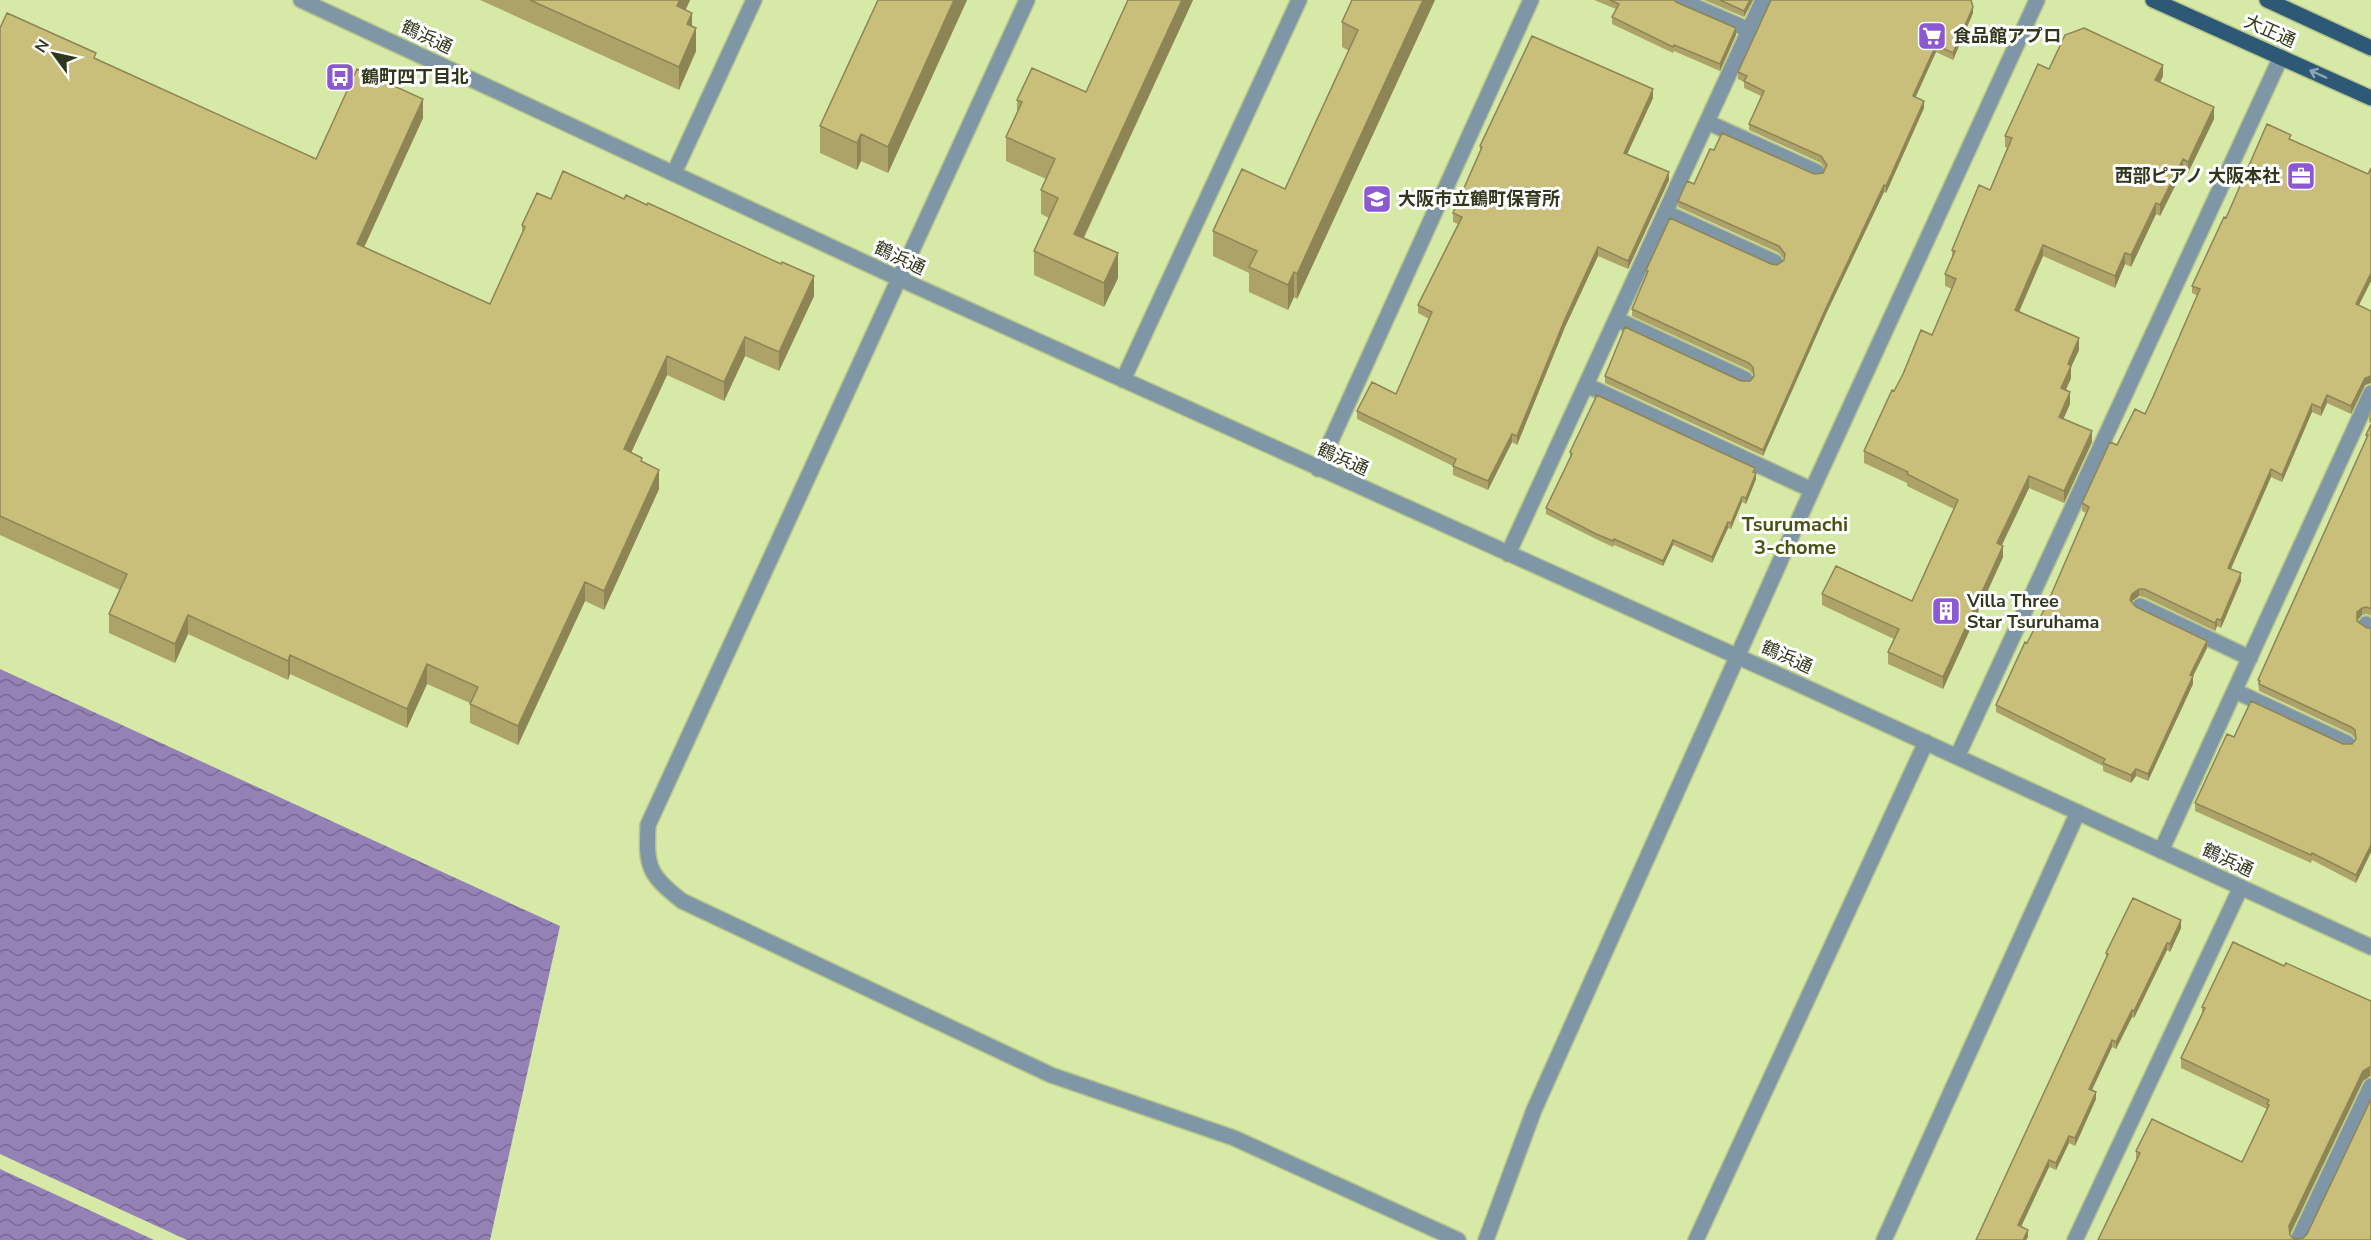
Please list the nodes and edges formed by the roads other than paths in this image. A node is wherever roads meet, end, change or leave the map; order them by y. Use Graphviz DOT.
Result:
graph roads {
  1 [pos="301,0"];
  2 [pos="754,0"];
  3 [pos="1026,0"];
  4 [pos="1299,0"];
  5 [pos="1531,0"];
  6 [pos="1680,0"];
  7 [pos="1763,0"];
  8 [pos="2037,0"];
  9 [pos="2153,0"];
  10 [pos="2267,0"];
  11 [pos="1749,30"];
  12 [pos="2371,48"];
  13 [pos="2281,57"];
  14 [pos="2371,98"];
  15 [pos="1707,122"];
  16 [pos="1817,172"];
  17 [pos="674,173"];
  18 [pos="1665,212"];
  19 [pos="1775,262"];
  20 [pos="900,279"];
  21 [pos="1616,319"];
  22 [pos="1745,379"];
  23 [pos="1123,380"];
  24 [pos="1586,385"];
  25 [pos="2371,393"];
  26 [pos="1318,469"];
  27 [pos="1812,490"];
  28 [pos="1508,554"];
  29 [pos="2140,606"];
  30 [pos="1737,656"];
  31 [pos="2250,658"];
  32 [pos="2235,691"];
  33 [pos="1926,742"];
  34 [pos="2347,743"];
  35 [pos="1957,757"];
  36 [pos="2078,812"];
  37 [pos="2162,851"];
  38 [pos="2241,887"];
  39 [pos="2370,942"];
  40 [pos="2371,1086"];
  41 [pos="1458,1240"];
  42 [pos="1486,1240"];
  43 [pos="1696,1240"];
  44 [pos="1884,1240"];
  45 [pos="2075,1240"];
  46 [pos="2298,1240"];
  1 -- 17 [label="street, 鶴浜通"];
  2 -- 17 [label="street"];
  3 -- 20 [label="street"];
  4 -- 23 [label="street"];
  5 -- 26 [label="street"];
  6 -- 11 [label="street"];
  7 -- 11 [label="street"];
  8 -- 27 [label="street"];
  9 -- 13 [label="main road, 大正通"];
  10 -- 12 [label="main road, 大正通"];
  11 -- 15 [label="street"];
  14 -- 13 [label="main road, 大正通, one-way"];
  13 -- 35 [label="street"];
  15 -- 16 [label="street"];
  15 -- 18 [label="street"];
  17 -- 20 [label="street, 鶴浜通"];
  18 -- 19 [label="street"];
  18 -- 21 [label="street"];
  20 -- 23 [label="street, 鶴浜通"];
  20 -- 41 [label="street"];
  21 -- 22 [label="street"];
  21 -- 24 [label="street"];
  23 -- 26 [label="street, 鶴浜通"];
  24 -- 27 [label="street"];
  24 -- 28 [label="street"];
  25 -- 31 [label="street"];
  26 -- 28 [label="street, 鶴浜通"];
  27 -- 30 [label="street"];
  28 -- 30 [label="street, 鶴浜通"];
  29 -- 31 [label="street"];
  30 -- 33 [label="street, 鶴浜通"];
  30 -- 42 [label="street"];
  31 -- 32 [label="street"];
  32 -- 34 [label="street"];
  32 -- 37 [label="street"];
  33 -- 35 [label="street, 鶴浜通"];
  33 -- 43 [label="street"];
  35 -- 36 [label="street, 鶴浜通"];
  36 -- 37 [label="street, 鶴浜通"];
  36 -- 44 [label="street"];
  37 -- 38 [label="street, 鶴浜通"];
  38 -- 39 [label="street, 鶴浜通"];
  38 -- 45 [label="street"];
  40 -- 46 [label="street"];
}
